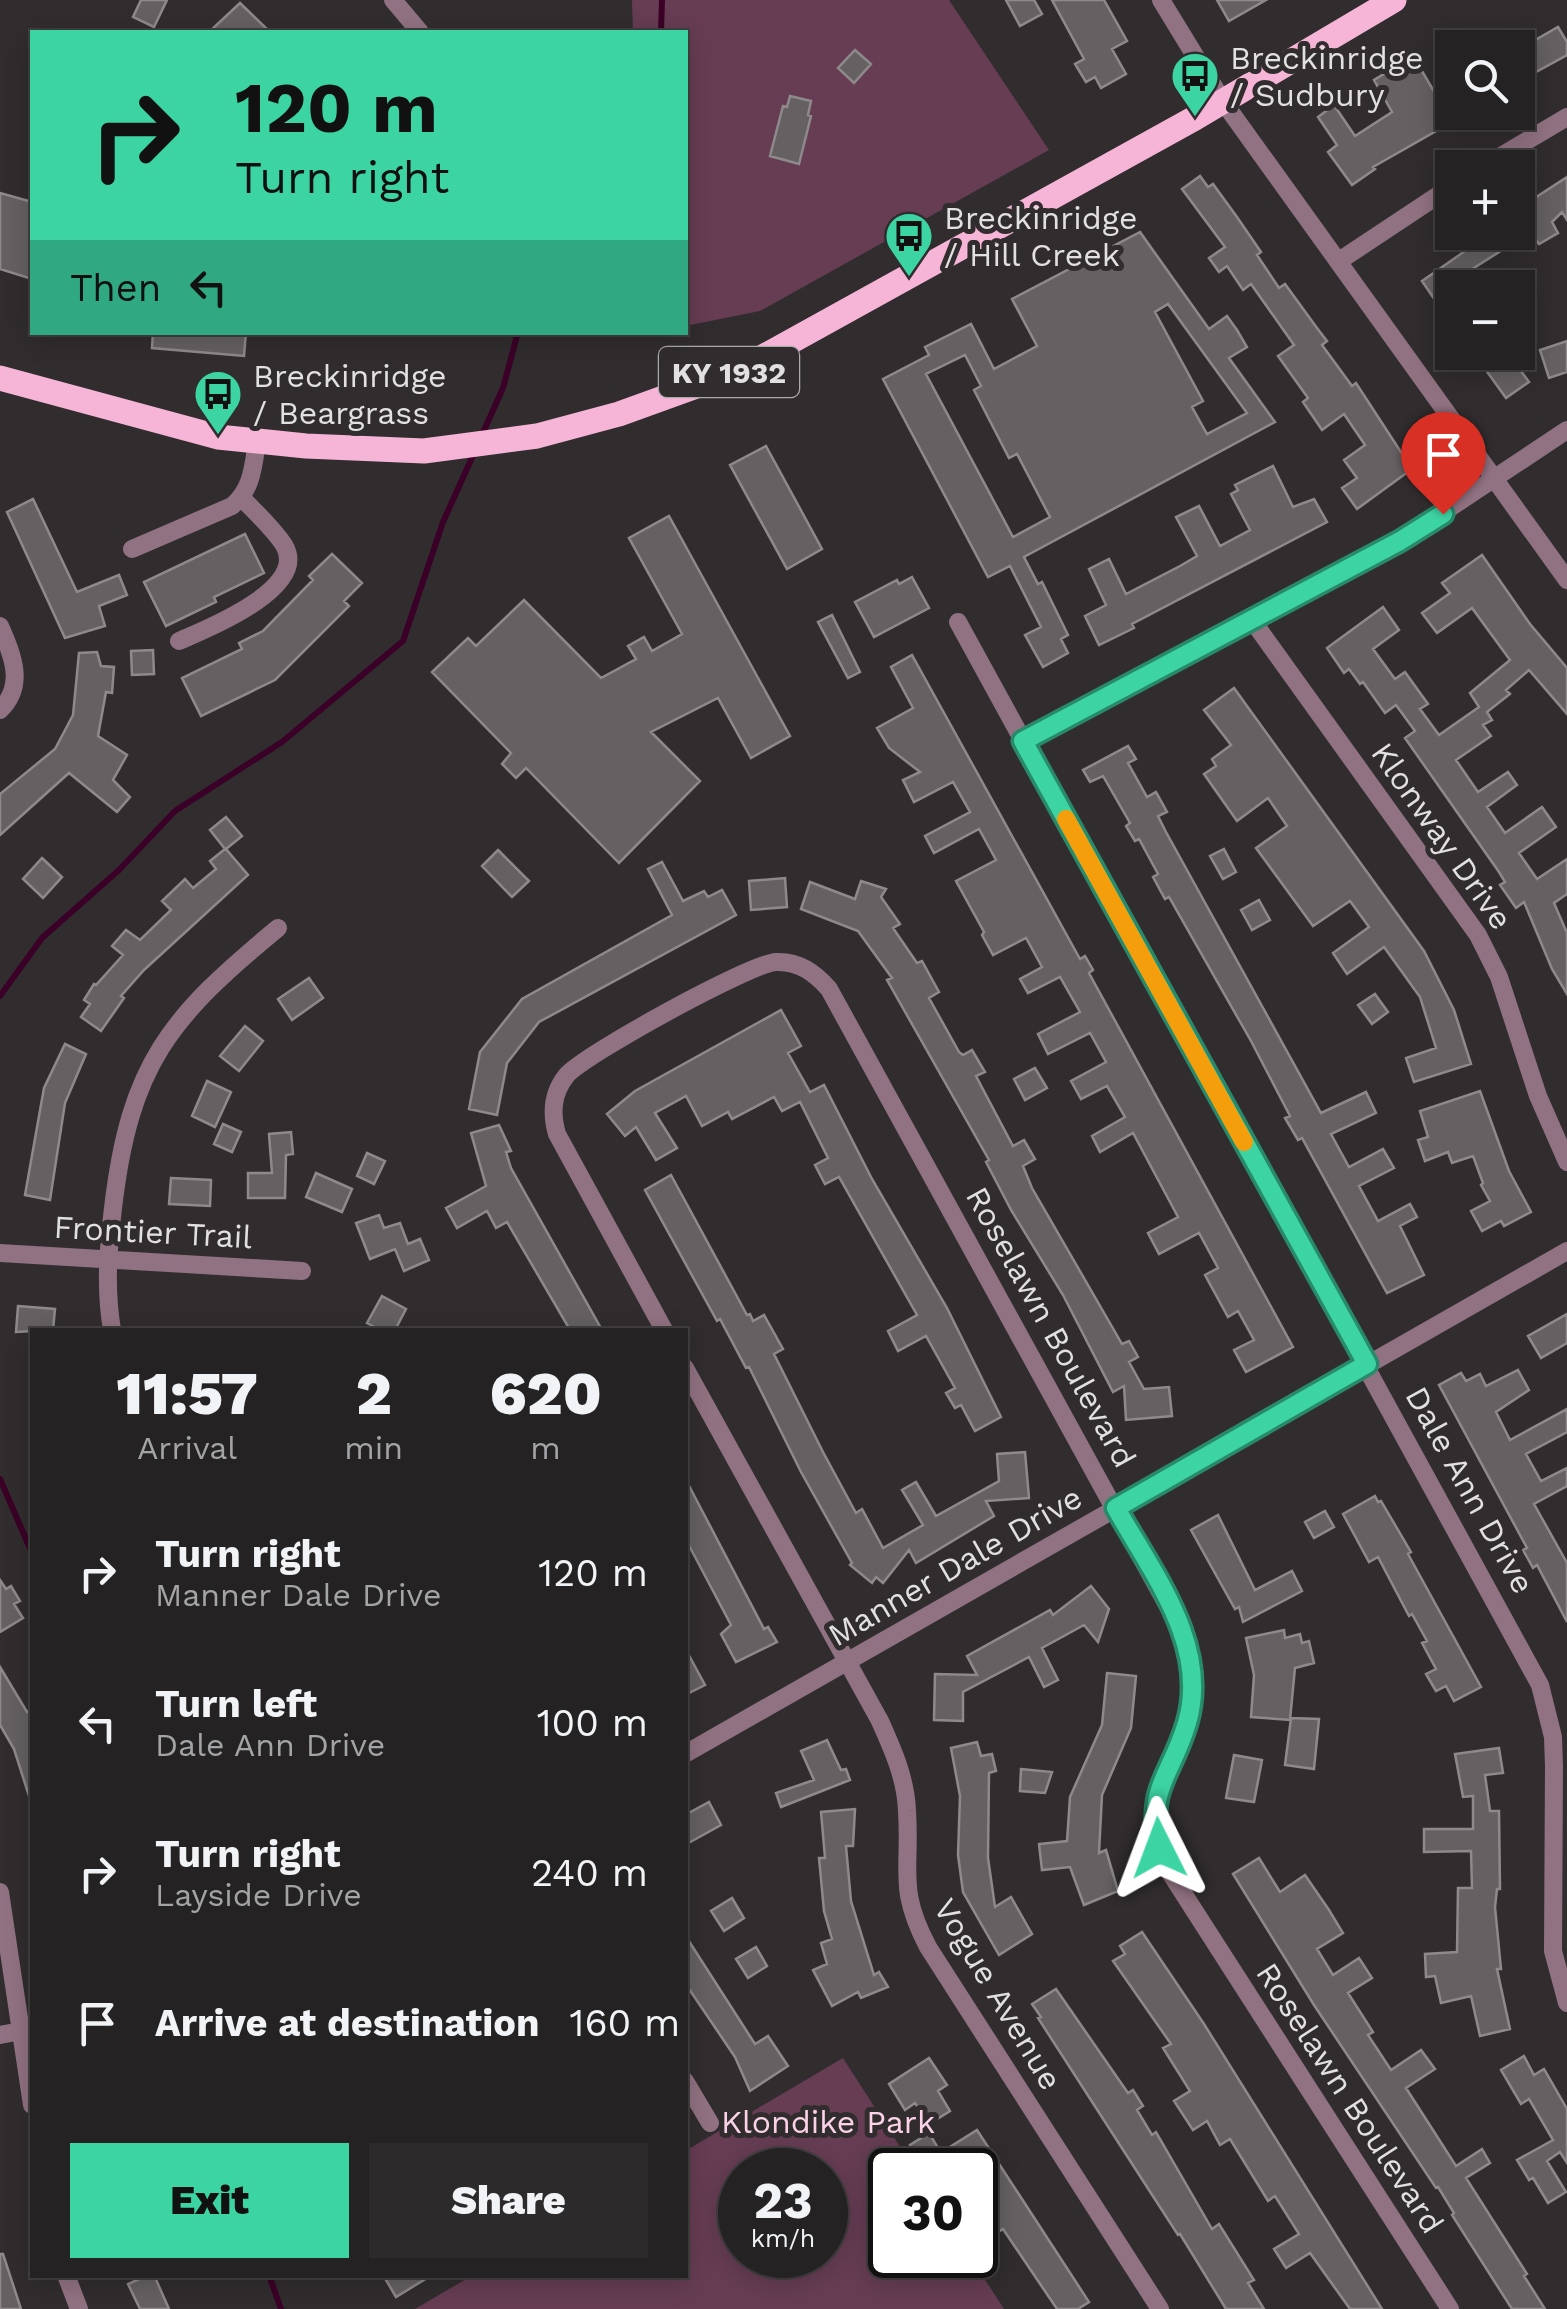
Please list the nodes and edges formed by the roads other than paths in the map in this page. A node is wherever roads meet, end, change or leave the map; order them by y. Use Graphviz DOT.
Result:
graph roads {
  1 [pos="392,0"];
  2 [pos="1161,0"];
  3 [pos="1394,0"];
  4 [pos="418,30"];
  5 [pos="1222,100"];
  6 [pos="1567,117"];
  7 [pos="1511,150"];
  8 [pos="1435,197"];
  9 [pos="1339,260"];
  10 [pos="0,378"];
  11 [pos="1567,430"];
  12 [pos="257,442"];
  13 [pos="1493,477"];
  14 [pos="242,498"];
  15 [pos="132,549"];
  16 [pos="1567,580"];
  17 [pos="1252,620"];
  18 [pos="958,622"];
  19 [pos="0,626"];
  20 [pos="178,641"];
  21 [pos="0,710"];
  22 [pos="1023,741"];
  23 [pos="278,928"];
  24 [pos="1567,1162"];
  25 [pos="1567,1250"];
  26 [pos="0,1254"];
  27 [pos="107,1260"];
  28 [pos="302,1271"];
  29 [pos="112,1328"];
  30 [pos="663,1328"];
  31 [pos="1367,1364"];
  32 [pos="688,1373"];
  33 [pos="1116,1508"];
  34 [pos="847,1662"];
  35 [pos="688,1752"];
  36 [pos="0,1892"];
  37 [pos="1567,2003"];
  38 [pos="21,2031"];
  39 [pos="0,2035"];
  40 [pos="688,2085"];
  41 [pos="30,2092"];
  42 [pos="710,2124"];
  43 [pos="67,2278"];
  44 [pos="79,2309"];
  45 [pos="1160,2309"];
  46 [pos="1450,2309"];
  1 -- 4 [label="street"];
  2 -- 5 [label="street"];
  3 -- 5 [label="main road, KY 1932"];
  5 -- 9 [label="street"];
  5 -- 12 [label="main road, KY 1932"];
  6 -- 7 [label="street"];
  8 -- 9 [label="street"];
  9 -- 13 [label="street"];
  10 -- 12 [label="main road, KY 1932"];
  11 -- 13 [label="street"];
  12 -- 14 [label="street"];
  13 -- 16 [label="street"];
  13 -- 17 [label="street"];
  14 -- 15 [label="street"];
  14 -- 20 [label="street"];
  17 -- 22 [label="street"];
  17 -- 24 [label="street, Klonway Drive"];
  18 -- 22 [label="street, Dale Ann Drive"];
  19 -- 21 [label="street"];
  22 -- 31 [label="street, Dale Ann Drive"];
  23 -- 27 [label="street"];
  25 -- 31 [label="street, Manner Dale Drive"];
  26 -- 27 [label="street, Frontier Trail"];
  27 -- 28 [label="street, Frontier Trail"];
  27 -- 29 [label="street"];
  30 -- 33 [label="street, Roselawn Boulevard"];
  31 -- 33 [label="street, Manner Dale Drive"];
  31 -- 37 [label="street, Dale Ann Drive"];
  32 -- 34 [label="street, Vogue Avenue"];
  33 -- 34 [label="street, Manner Dale Drive"];
  33 -- 46 [label="street, Roselawn Boulevard"];
  34 -- 35 [label="street, Manner Dale Drive"];
  34 -- 45 [label="street, Vogue Avenue"];
  36 -- 38 [label="street"];
  38 -- 39 [label="street"];
  38 -- 41 [label="street"];
  40 -- 42 [label="street"];
  43 -- 44 [label="street"];
}
